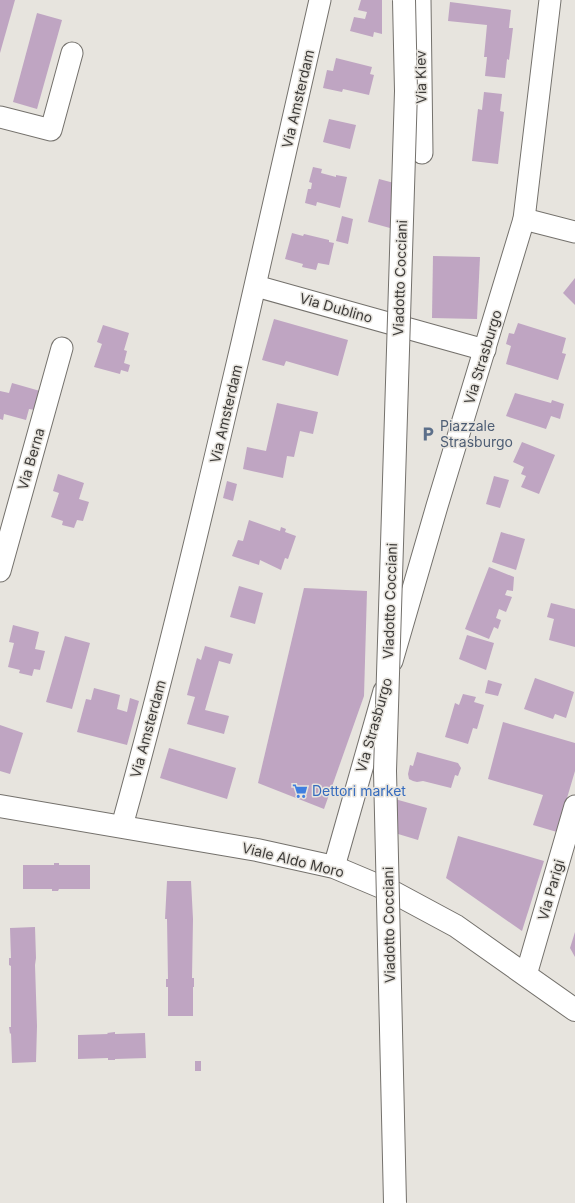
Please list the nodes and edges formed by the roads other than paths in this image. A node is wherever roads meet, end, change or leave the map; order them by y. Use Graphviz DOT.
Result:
graph roads {
  1 [pos="320,0"];
  2 [pos="404,0"];
  3 [pos="420,0"];
  4 [pos="550,0"];
  5 [pos="72,53"];
  6 [pos="0,117"];
  7 [pos="422,154"];
  8 [pos="524,219"];
  9 [pos="575,232"];
  10 [pos="256,286"];
  11 [pos="62,348"];
  12 [pos="485,350"];
  13 [pos="0,571"];
  14 [pos="0,806"];
  15 [pos="575,806"];
  16 [pos="122,826"];
  17 [pos="334,867"];
  18 [pos="526,975"];
  19 [pos="575,1010"];
  20 [pos="396,1203"];
  1 -- 10 [label="street, Via Amsterdam"];
  2 -- 20 [label="main road, Viadotto Cocciani, bridge"];
  3 -- 7 [label="street, Via Kiev"];
  4 -- 8 [label="street, Via Strasburgo"];
  5 -- 6 [label="street"];
  8 -- 9 [label="street"];
  8 -- 12 [label="street, Via Strasburgo"];
  10 -- 12 [label="street, Via Dublino"];
  10 -- 16 [label="street, Via Amsterdam"];
  11 -- 13 [label="street, Via Berna"];
  12 -- 17 [label="street, Via Strasburgo"];
  14 -- 16 [label="main road, Viale Aldo Moro"];
  15 -- 18 [label="street, Via Parigi"];
  16 -- 17 [label="main road, Viale Aldo Moro"];
  17 -- 18 [label="main road, Viale Aldo Moro"];
  18 -- 19 [label="main road, Viale Aldo Moro"];
}
